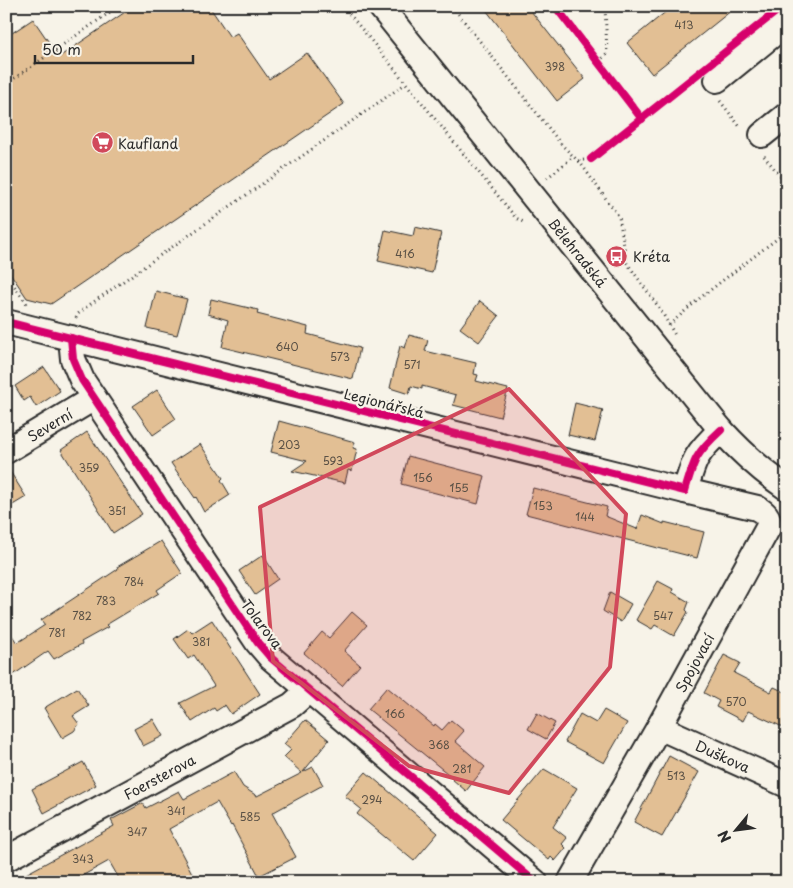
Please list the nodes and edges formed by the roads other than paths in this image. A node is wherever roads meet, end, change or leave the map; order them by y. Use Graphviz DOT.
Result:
graph roads {
  1 [pos="380,6"];
  2 [pos="787,23"];
  3 [pos="707,76"];
  4 [pos="787,115"];
  5 [pos="762,136"];
  6 [pos="6,322"];
  7 [pos="71,338"];
  8 [pos="94,398"];
  9 [pos="721,430"];
  10 [pos="6,451"];
  11 [pos="787,488"];
  12 [pos="685,491"];
  13 [pos="309,690"];
  14 [pos="659,727"];
  15 [pos="787,784"];
  16 [pos="6,859"];
  17 [pos="535,882"];
  18 [pos="570,882"];
  1 -- 9 [label="street, Bělehradská"];
  2 -- 3 [label="street"];
  4 -- 5 [label="street"];
  6 -- 7 [label="street, Legionářská"];
  7 -- 8 [label="street, Tolarova"];
  7 -- 12 [label="street, Legionářská"];
  8 -- 10 [label="street, Severní"];
  8 -- 13 [label="street, Tolarova"];
  9 -- 11 [label="street, Bělehradská"];
  9 -- 12 [label="street"];
  12 -- 14 [label="street, Spojovací"];
  13 -- 16 [label="street, Foersterova"];
  13 -- 17 [label="street, Tolarova"];
  14 -- 15 [label="street, Duškova"];
  14 -- 18 [label="street, Spojovací"];
}
